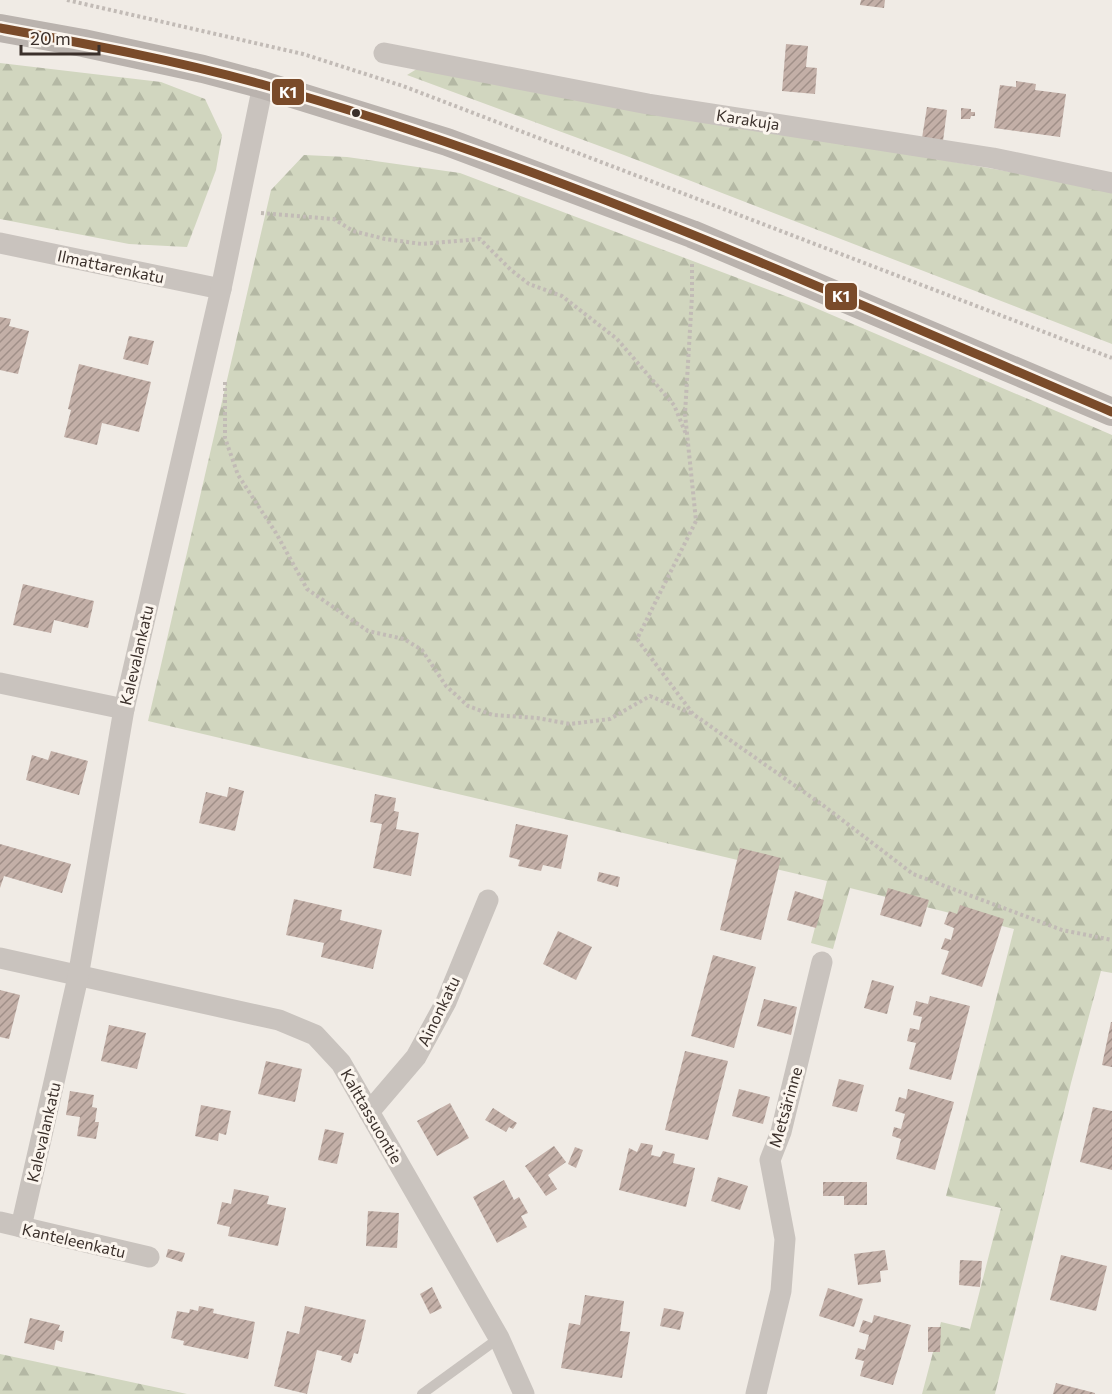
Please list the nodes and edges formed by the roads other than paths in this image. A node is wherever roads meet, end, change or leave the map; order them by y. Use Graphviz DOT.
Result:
graph roads {
  1 [pos="0,28"];
  2 [pos="384,53"];
  3 [pos="263,85"];
  4 [pos="1112,183"];
  5 [pos="0,243"];
  6 [pos="221,289"];
  7 [pos="1112,412"];
  8 [pos="0,682"];
  9 [pos="124,709"];
  10 [pos="488,900"];
  11 [pos="0,958"];
  12 [pos="822,962"];
  13 [pos="78,977"];
  14 [pos="369,1112"];
  15 [pos="0,1222"];
  16 [pos="21,1227"];
  17 [pos="149,1257"];
  18 [pos="499,1338"];
  19 [pos="423,1394"];
  20 [pos="524,1394"];
  21 [pos="756,1394"];
  1 -- 3 [label="main road"];
  2 -- 4 [label="street, Karakuja"];
  3 -- 6 [label="street, Kalevalankatu"];
  3 -- 7 [label="main road"];
  5 -- 6 [label="street, Ilmattarenkatu"];
  6 -- 9 [label="street, Kalevalankatu"];
  8 -- 9 [label="street"];
  9 -- 13 [label="street, Kalevalankatu"];
  10 -- 14 [label="street, Ainonkatu"];
  11 -- 13 [label="street, Kalttassuontie"];
  12 -- 21 [label="street, Metsärinne"];
  13 -- 14 [label="street, Kalttassuontie"];
  13 -- 16 [label="street, Kalevalankatu"];
  14 -- 18 [label="street, Kalttassuontie"];
  15 -- 16 [label="street, Kanteleenkatu"];
  16 -- 17 [label="street, Kanteleenkatu"];
  18 -- 19 [label="lane"];
  18 -- 20 [label="street, Kalttassuontie"];
}
